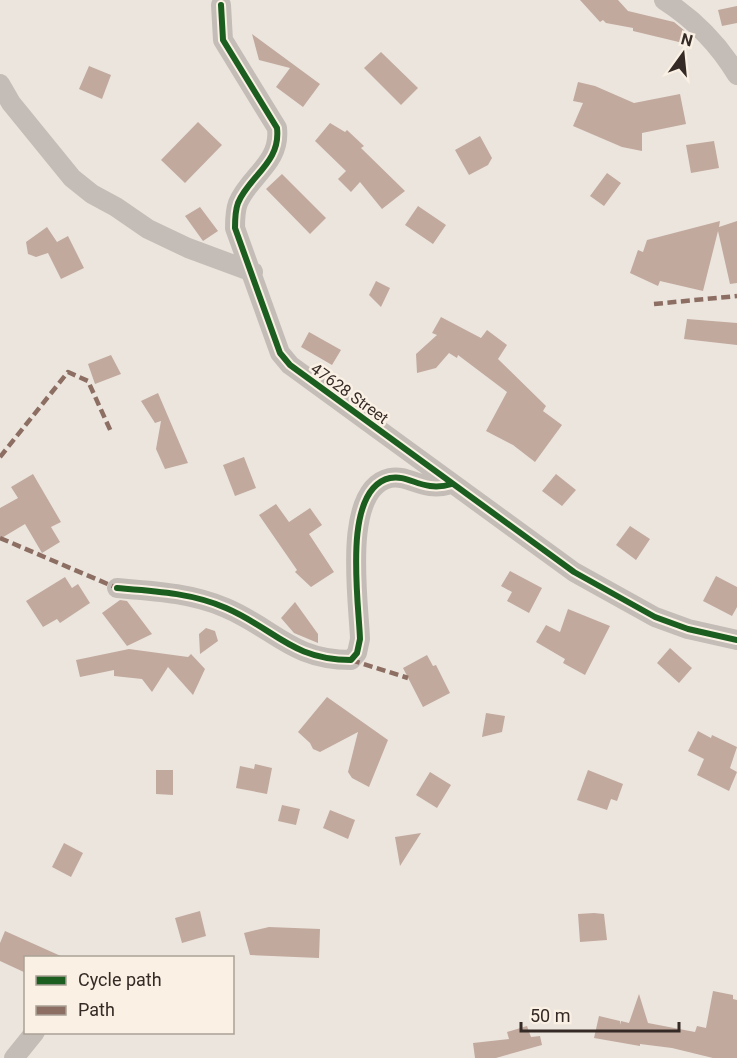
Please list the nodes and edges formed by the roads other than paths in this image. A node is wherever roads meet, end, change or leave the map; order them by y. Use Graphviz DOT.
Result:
graph roads {
  1 [pos="664,0"];
  2 [pos="221,5"];
  3 [pos="737,75"];
  4 [pos="0,84"];
  5 [pos="253,272"];
  6 [pos="452,484"];
  7 [pos="117,588"];
  8 [pos="737,640"];
  9 [pos="33,1034"];
  10 [pos="14,1058"];
  1 -- 3 [label="street"];
  2 -- 5 [label="street, 47628 Street"];
  4 -- 5 [label="street"];
  5 -- 6 [label="street, 47628 Street"];
  6 -- 7 [label="street"];
  6 -- 8 [label="street, 47628 Street"];
  9 -- 10 [label="street"];
}
